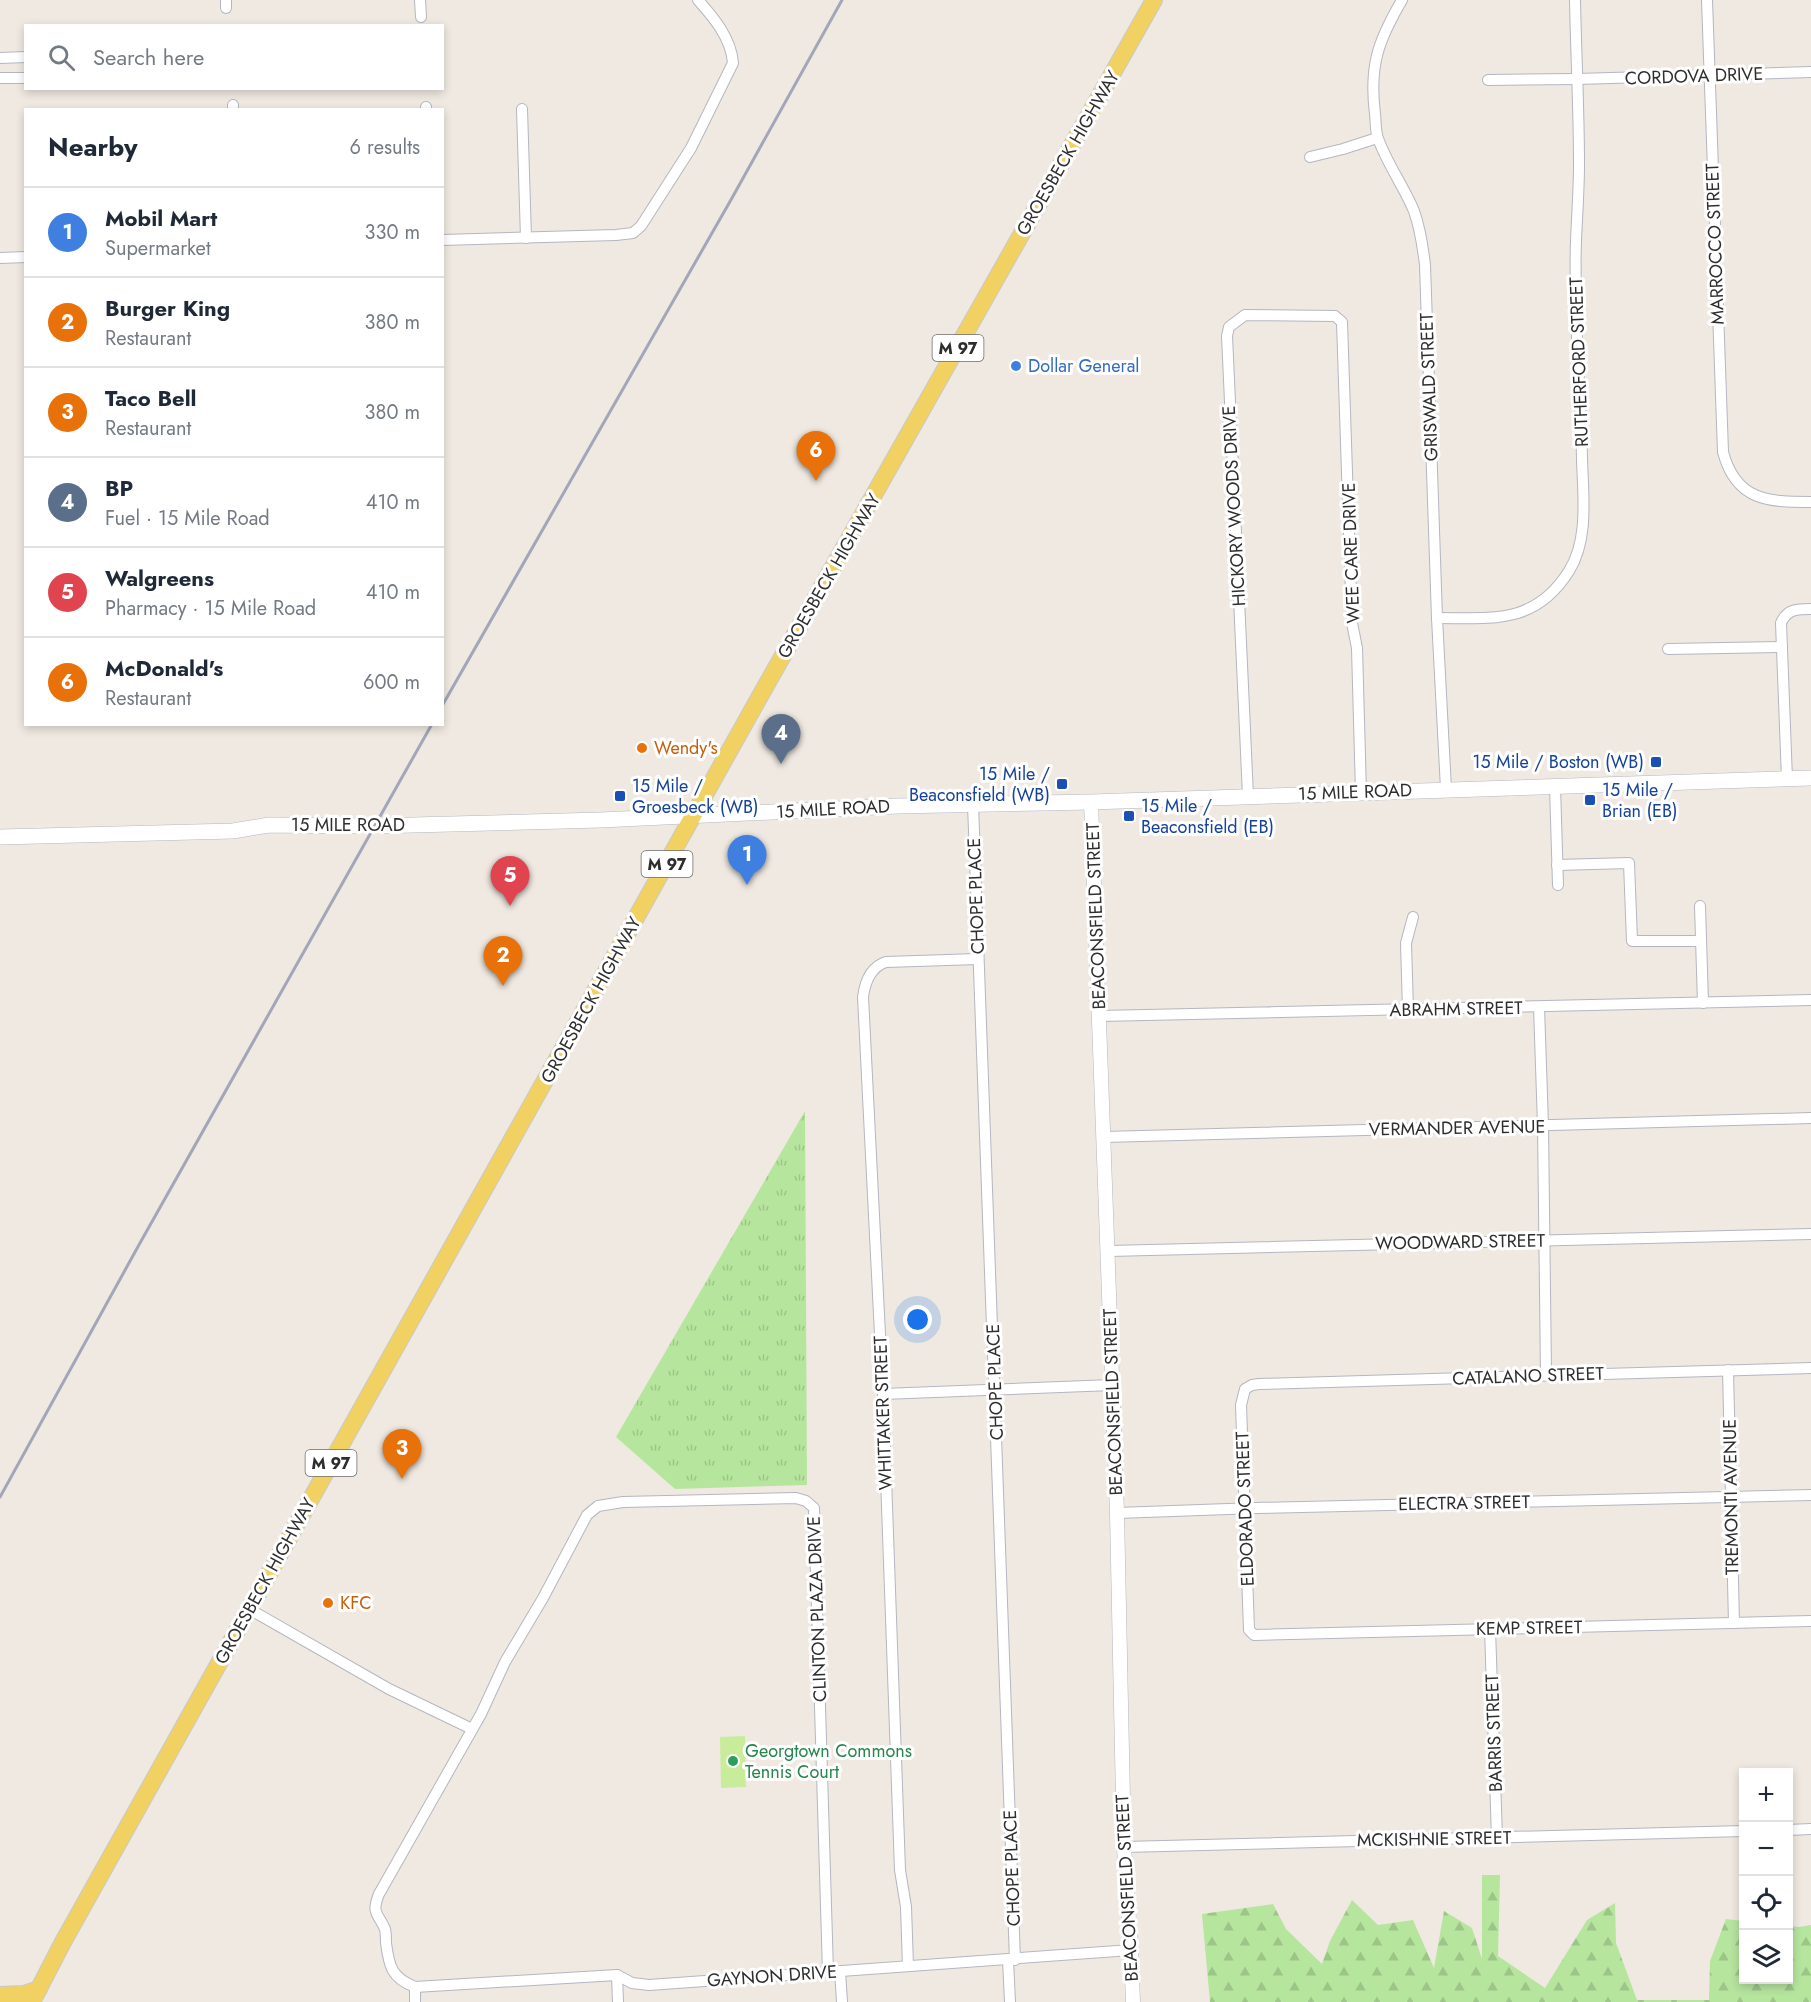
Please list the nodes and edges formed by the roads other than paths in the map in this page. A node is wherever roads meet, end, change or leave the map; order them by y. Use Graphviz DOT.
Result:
graph roads {
  1 [pos="420,0"];
  2 [pos="698,0"];
  3 [pos="1154,0"];
  4 [pos="1402,0"];
  5 [pos="1575,0"];
  6 [pos="1707,0"];
  7 [pos="421,17"];
  8 [pos="24,57"];
  9 [pos="0,58"];
  10 [pos="1811,72"];
  11 [pos="1710,75"];
  12 [pos="0,78"];
  13 [pos="24,78"];
  14 [pos="1577,79"];
  15 [pos="1488,80"];
  16 [pos="522,109"];
  17 [pos="1377,138"];
  18 [pos="1310,157"];
  19 [pos="526,238"];
  20 [pos="444,240"];
  21 [pos="24,257"];
  22 [pos="0,258"];
  23 [pos="1335,316"];
  24 [pos="1811,502"];
  25 [pos="1811,609"];
  26 [pos="1437,618"];
  27 [pos="1782,646"];
  28 [pos="1668,649"];
  29 [pos="1811,778"];
  30 [pos="1787,779"];
  31 [pos="1555,786"];
  32 [pos="1446,789"];
  33 [pos="1361,793"];
  34 [pos="1248,796"];
  35 [pos="1091,802"];
  36 [pos="973,804"];
  37 [pos="693,817"];
  38 [pos="0,837"];
  39 [pos="1557,865"];
  40 [pos="1558,885"];
  41 [pos="1700,906"];
  42 [pos="1413,917"];
  43 [pos="1701,941"];
  44 [pos="978,959"];
  45 [pos="1811,1000"];
  46 [pos="1702,1003"];
  47 [pos="1539,1007"];
  48 [pos="1408,1010"];
  49 [pos="1100,1016"];
  50 [pos="1811,1118"];
  51 [pos="1543,1125"];
  52 [pos="1104,1137"];
  53 [pos="1811,1234"];
  54 [pos="1544,1240"];
  55 [pos="1109,1251"];
  56 [pos="1811,1368"];
  57 [pos="1728,1370"];
  58 [pos="1546,1375"];
  59 [pos="1112,1385"];
  60 [pos="1245,1389"];
  61 [pos="996,1391"];
  62 [pos="883,1394"];
  63 [pos="1811,1495"];
  64 [pos="1731,1497"];
  65 [pos="1245,1508"];
  66 [pos="1117,1513"];
  67 [pos="249,1609"];
  68 [pos="1811,1621"];
  69 [pos="1734,1623"];
  70 [pos="1490,1629"];
  71 [pos="1249,1630"];
  72 [pos="472,1729"];
  73 [pos="1811,1829"];
  74 [pos="1793,1830"];
  75 [pos="1739,1831"];
  76 [pos="1497,1838"];
  77 [pos="1124,1846"];
  78 [pos="1131,1950"];
  79 [pos="1012,1960"];
  80 [pos="908,1966"];
  81 [pos="840,1971"];
  82 [pos="828,1972"];
  83 [pos="617,1975"];
  84 [pos="415,1987"];
  85 [pos="0,1995"];
  86 [pos="35,1995"];
  87 [pos="415,2002"];
  88 [pos="618,2002"];
  89 [pos="842,2002"];
  90 [pos="1010,2002"];
  91 [pos="1132,2002"];
  1 -- 7 [label="street"];
  2 -- 19 [label="street"];
  3 -- 37 [label="main road, GROESBECK HIGHWAY / M 97"];
  4 -- 17 [label="street, GRISWALD STREET"];
  5 -- 14 [label="street, RUTHERFORD STREET"];
  6 -- 11 [label="street, MARROCCO STREET"];
  8 -- 9 [label="street"];
  10 -- 11 [label="street, CORDOVA DRIVE"];
  11 -- 14 [label="street, CORDOVA DRIVE"];
  11 -- 24 [label="street, MARROCCO STREET"];
  12 -- 13 [label="street"];
  14 -- 15 [label="street, CORDOVA DRIVE"];
  14 -- 26 [label="street, RUTHERFORD STREET"];
  16 -- 19 [label="street"];
  17 -- 18 [label="street"];
  17 -- 26 [label="street, GRISWALD STREET"];
  19 -- 20 [label="street"];
  21 -- 22 [label="street"];
  23 -- 33 [label="street, WEE CARE DRIVE"];
  23 -- 34 [label="street, HICKORY WOODS DRIVE"];
  25 -- 27 [label="street"];
  26 -- 32 [label="street, GRISWALD STREET"];
  27 -- 28 [label="street"];
  27 -- 30 [label="street"];
  29 -- 30 [label="main road, 15 MILE ROAD"];
  30 -- 31 [label="main road, 15 MILE ROAD"];
  31 -- 32 [label="main road, 15 MILE ROAD"];
  31 -- 39 [label="street"];
  32 -- 33 [label="main road, 15 MILE ROAD"];
  33 -- 34 [label="main road, 15 MILE ROAD"];
  34 -- 35 [label="main road, 15 MILE ROAD"];
  35 -- 36 [label="main road, 15 MILE ROAD"];
  35 -- 49 [label="street, BEACONSFIELD STREET"];
  36 -- 37 [label="main road, 15 MILE ROAD"];
  36 -- 44 [label="street, CHOPE PLACE"];
  37 -- 38 [label="main road, 15 MILE ROAD"];
  37 -- 67 [label="main road, GROESBECK HIGHWAY / M 97"];
  39 -- 40 [label="street"];
  39 -- 43 [label="street"];
  41 -- 43 [label="street"];
  42 -- 48 [label="street"];
  43 -- 46 [label="street"];
  44 -- 61 [label="street, CHOPE PLACE"];
  44 -- 62 [label="street, WHITTAKER STREET"];
  45 -- 46 [label="street, ABRAHM STREET"];
  46 -- 47 [label="street, ABRAHM STREET"];
  47 -- 48 [label="street, ABRAHM STREET"];
  47 -- 51 [label="street"];
  48 -- 49 [label="street, ABRAHM STREET"];
  49 -- 52 [label="street, BEACONSFIELD STREET"];
  50 -- 51 [label="street, VERMANDER AVENUE"];
  51 -- 52 [label="street, VERMANDER AVENUE"];
  51 -- 54 [label="street"];
  52 -- 55 [label="street, BEACONSFIELD STREET"];
  53 -- 54 [label="street, WOODWARD STREET"];
  54 -- 55 [label="street, WOODWARD STREET"];
  54 -- 58 [label="street"];
  55 -- 59 [label="street, BEACONSFIELD STREET"];
  56 -- 57 [label="street, CATALANO STREET"];
  57 -- 58 [label="street, CATALANO STREET"];
  57 -- 64 [label="street, TREMONTI AVENUE"];
  58 -- 60 [label="street, CATALANO STREET"];
  59 -- 61 [label="street"];
  59 -- 66 [label="street, BEACONSFIELD STREET"];
  60 -- 65 [label="street, ELDORADO STREET"];
  61 -- 62 [label="street"];
  61 -- 79 [label="street, CHOPE PLACE"];
  62 -- 80 [label="street, WHITTAKER STREET"];
  63 -- 64 [label="street, ELECTRA STREET"];
  64 -- 65 [label="street, ELECTRA STREET"];
  64 -- 69 [label="street, TREMONTI AVENUE"];
  65 -- 66 [label="street, ELECTRA STREET"];
  65 -- 71 [label="street, ELDORADO STREET"];
  66 -- 77 [label="street, BEACONSFIELD STREET"];
  67 -- 72 [label="street"];
  67 -- 86 [label="main road, GROESBECK HIGHWAY / M 97"];
  68 -- 69 [label="street, KEMP STREET"];
  69 -- 70 [label="street, KEMP STREET"];
  70 -- 71 [label="street, KEMP STREET"];
  70 -- 76 [label="street, BARRIS STREET"];
  72 -- 82 [label="street, CLINTON PLAZA DRIVE"];
  72 -- 84 [label="street, CLINTON PLAZA DRIVE"];
  73 -- 74 [label="street"];
  75 -- 76 [label="street, MCKISHNIE STREET"];
  76 -- 77 [label="street, MCKISHNIE STREET"];
  77 -- 78 [label="street, BEACONSFIELD STREET"];
  78 -- 79 [label="street, GAYNON DRIVE"];
  78 -- 91 [label="street, BEACONSFIELD STREET"];
  79 -- 80 [label="street, GAYNON DRIVE"];
  79 -- 90 [label="street, CHOPE PLACE"];
  80 -- 81 [label="street, GAYNON DRIVE"];
  81 -- 82 [label="street, GAYNON DRIVE"];
  81 -- 89 [label="street"];
  82 -- 83 [label="street, GAYNON DRIVE"];
  83 -- 84 [label="street, GAYNON DRIVE"];
  83 -- 88 [label="street"];
  84 -- 87 [label="street"];
  85 -- 86 [label="main road"];
}
